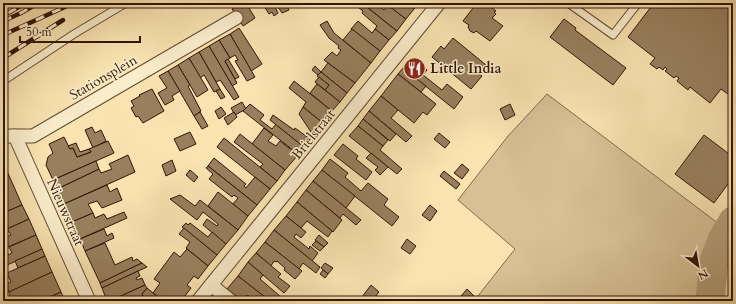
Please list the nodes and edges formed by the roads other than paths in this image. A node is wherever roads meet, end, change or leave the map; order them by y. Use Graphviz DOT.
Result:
graph roads {
  1 [pos="126,3"];
  2 [pos="439,3"];
  3 [pos="568,3"];
  4 [pos="638,3"];
  5 [pos="236,18"];
  6 [pos="3,81"];
  7 [pos="9,136"];
  8 [pos="211,285"];
  9 [pos="89,301"];
  10 [pos="198,301"];
  11 [pos="231,301"];
  1 -- 6 [label="lane"];
  2 -- 8 [label="street, Brielstraat"];
  3 -- 4 [label="lane"];
  5 -- 7 [label="street, Stationsplein"];
  7 -- 9 [label="street, Nieuwstraat"];
  8 -- 10 [label="street, Brielstraat"];
  8 -- 11 [label="street"];
}
